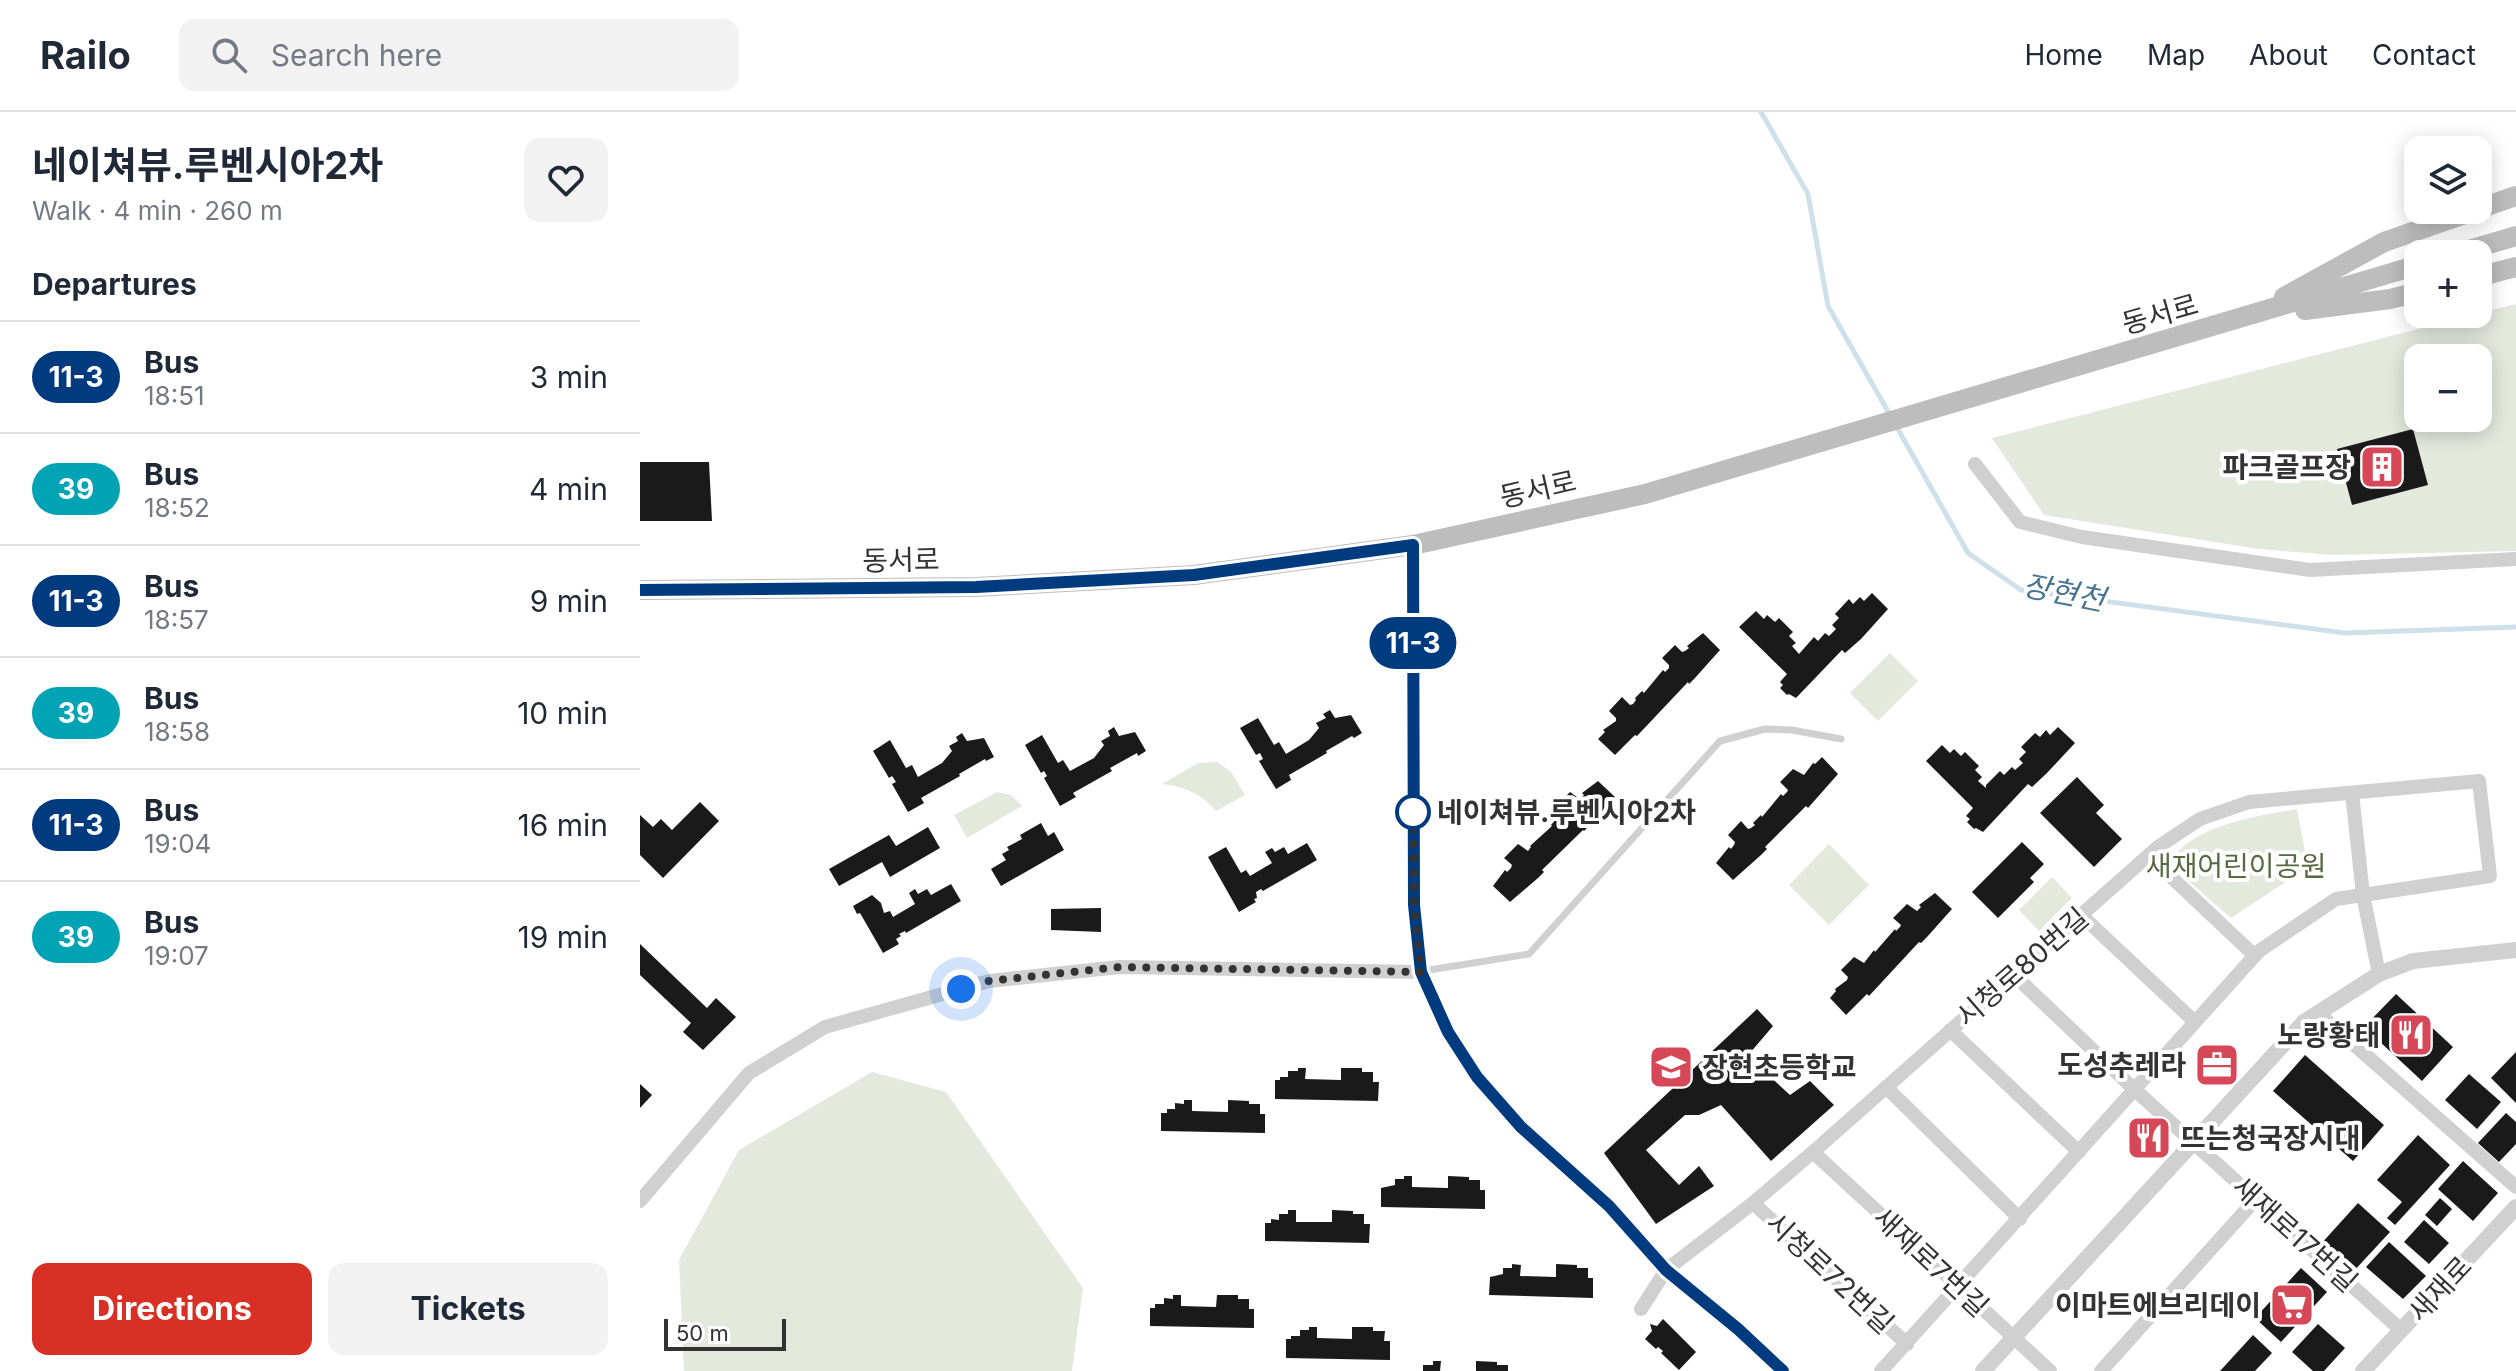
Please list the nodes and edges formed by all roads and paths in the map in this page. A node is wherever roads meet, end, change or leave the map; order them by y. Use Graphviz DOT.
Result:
graph roads {
  1 [pos="2516,196"];
  2 [pos="2492,205"];
  3 [pos="2436,224"];
  4 [pos="2516,236"];
  5 [pos="2492,243"];
  6 [pos="2516,267"];
  7 [pos="2404,269"];
  8 [pos="2492,273"];
  9 [pos="2404,296"];
  10 [pos="2249,317"];
  11 [pos="1975,464"];
  12 [pos="1413,545"];
  13 [pos="2516,559"];
  14 [pos="640,590"];
  15 [pos="1841,739"];
  16 [pos="2352,793"];
  17 [pos="2149,856"];
  18 [pos="2490,876"];
  19 [pos="2363,895"];
  20 [pos="2081,915"];
  21 [pos="2516,950"];
  22 [pos="2255,956"];
  23 [pos="1421,972"];
  24 [pos="2013,974"];
  25 [pos="2379,974"];
  26 [pos="2318,1013"];
  27 [pos="2195,1022"];
  28 [pos="1950,1030"];
  29 [pos="1886,1087"];
  30 [pos="2135,1090"];
  31 [pos="2193,1142"];
  32 [pos="1813,1152"];
  33 [pos="2079,1152"];
  34 [pos="2516,1187"];
  35 [pos="2256,1199"];
  36 [pos="640,1201"];
  37 [pos="1753,1203"];
  38 [pos="2516,1207"];
  39 [pos="2020,1219"];
  40 [pos="1666,1270"];
  41 [pos="1959,1287"];
  42 [pos="1641,1309"];
  43 [pos="2401,1330"];
  44 [pos="2013,1339"];
  45 [pos="1907,1344"];
  46 [pos="1783,1371"];
  47 [pos="1881,1371"];
  48 [pos="1983,1371"];
  49 [pos="2050,1371"];
  50 [pos="2101,1371"];
  51 [pos="2363,1371"];
  1 -- 2 [label="main road"];
  3 -- 10 [label="main road"];
  4 -- 5 [label="main road"];
  6 -- 8 [label="main road"];
  7 -- 10 [label="main road, 동서로"];
  9 -- 10 [label="main road"];
  10 -- 12 [label="main road, 동서로"];
  11 -- 13 [label="street"];
  12 -- 14 [label="main road, 동서로"];
  12 -- 23 [label="street"];
  15 -- 23 [label="lane"];
  16 -- 17 [label="street, 시청로80번길"];
  16 -- 18 [label="street, 시청로80번길"];
  16 -- 19 [label="street"];
  17 -- 20 [label="street, 시청로80번길"];
  17 -- 22 [label="street"];
  18 -- 19 [label="street, 시청로72번길"];
  19 -- 22 [label="street, 시청로72번길"];
  19 -- 25 [label="street"];
  20 -- 24 [label="street, 시청로80번길"];
  20 -- 27 [label="street"];
  21 -- 25 [label="street"];
  22 -- 27 [label="street, 시청로72번길"];
  23 -- 36 [label="street"];
  23 -- 40 [label="street"];
  24 -- 28 [label="street, 시청로80번길"];
  24 -- 30 [label="street, 새재로17번길"];
  25 -- 26 [label="street"];
  26 -- 31 [label="street"];
  26 -- 34 [label="street"];
  27 -- 30 [label="street, 시청로72번길"];
  28 -- 29 [label="street, 시청로80번길"];
  28 -- 33 [label="street"];
  29 -- 32 [label="street, 시청로80번길"];
  29 -- 39 [label="street"];
  30 -- 31 [label="street, 새재로17번길"];
  30 -- 33 [label="street, 시청로72번길"];
  31 -- 35 [label="street, 새재로17번길"];
  31 -- 44 [label="street"];
  32 -- 37 [label="street, 시청로80번길"];
  32 -- 41 [label="street, 새재로7번길"];
  33 -- 39 [label="street, 시청로72번길"];
  35 -- 43 [label="street, 새재로17번길"];
  35 -- 50 [label="street"];
  37 -- 40 [label="street, 시청로80번길"];
  37 -- 45 [label="street, 시청로72번길"];
  38 -- 43 [label="street, 새재로"];
  39 -- 41 [label="street, 시청로72번길"];
  40 -- 42 [label="street, 시청로80번길"];
  40 -- 46 [label="street"];
  41 -- 44 [label="street, 새재로7번길"];
  41 -- 45 [label="street, 시청로72번길"];
  43 -- 51 [label="street, 새재로"];
  44 -- 48 [label="street"];
  44 -- 49 [label="street, 새재로7번길"];
  45 -- 47 [label="street, 시청로72번길"];
}
